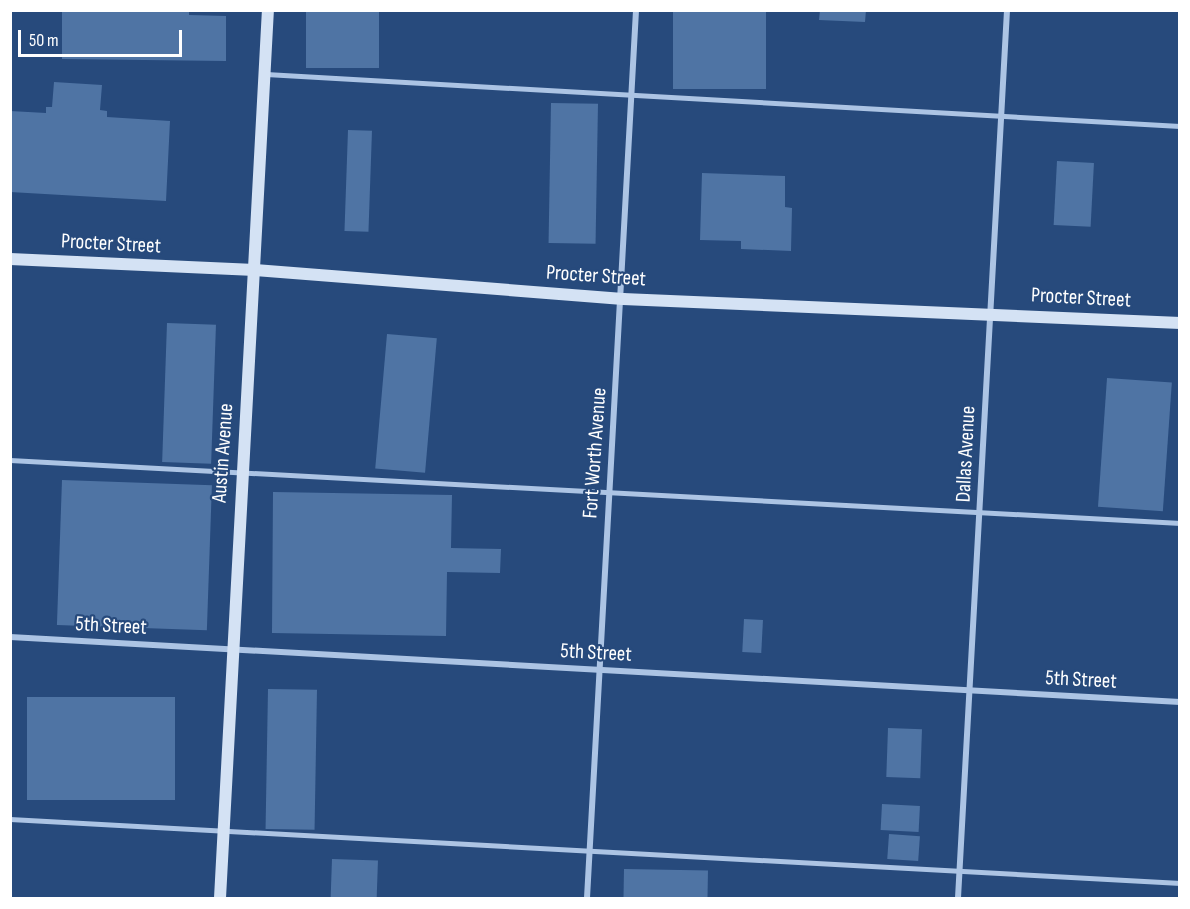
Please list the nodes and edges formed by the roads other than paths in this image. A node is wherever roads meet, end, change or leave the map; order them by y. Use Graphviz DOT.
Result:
graph roads {
  1 [pos="268,10"];
  2 [pos="636,10"];
  3 [pos="1007,10"];
  4 [pos="264,74"];
  5 [pos="631,94"];
  6 [pos="1000,113"];
  7 [pos="1179,126"];
  8 [pos="10,259"];
  9 [pos="255,270"];
  10 [pos="623,299"];
  11 [pos="990,313"];
  12 [pos="1179,323"];
  13 [pos="10,460"];
  14 [pos="241,473"];
  15 [pos="609,492"];
  16 [pos="980,513"];
  17 [pos="1179,523"];
  18 [pos="10,637"];
  19 [pos="232,650"];
  20 [pos="600,670"];
  21 [pos="969,690"];
  22 [pos="1179,702"];
  23 [pos="10,819"];
  24 [pos="223,831"];
  25 [pos="590,852"];
  26 [pos="959,871"];
  27 [pos="1179,884"];
  28 [pos="220,898"];
  29 [pos="587,898"];
  30 [pos="958,898"];
  1 -- 4 [label="main road, Austin Avenue"];
  2 -- 5 [label="street, Fort Worth Avenue"];
  3 -- 6 [label="street, Dallas Avenue"];
  4 -- 5 [label="lane"];
  4 -- 9 [label="main road, Austin Avenue"];
  5 -- 6 [label="lane"];
  5 -- 10 [label="street, Fort Worth Avenue"];
  6 -- 7 [label="lane"];
  6 -- 11 [label="street, Dallas Avenue"];
  8 -- 9 [label="main road, Procter Street"];
  9 -- 10 [label="main road, Procter Street"];
  9 -- 14 [label="main road, Austin Avenue"];
  10 -- 11 [label="main road, Procter Street"];
  10 -- 15 [label="street, Fort Worth Avenue"];
  11 -- 12 [label="main road, Procter Street"];
  11 -- 16 [label="street, Dallas Avenue"];
  13 -- 14 [label="lane"];
  14 -- 15 [label="lane"];
  14 -- 19 [label="main road, Austin Avenue"];
  15 -- 16 [label="lane"];
  15 -- 20 [label="street, Fort Worth Avenue"];
  16 -- 17 [label="lane"];
  16 -- 21 [label="street, Dallas Avenue"];
  18 -- 19 [label="street, 5th Street"];
  19 -- 20 [label="street, 5th Street"];
  19 -- 24 [label="main road, Austin Avenue"];
  20 -- 21 [label="street, 5th Street"];
  20 -- 25 [label="street, Fort Worth Avenue"];
  21 -- 22 [label="street, 5th Street"];
  21 -- 26 [label="street, Dallas Avenue"];
  23 -- 24 [label="lane"];
  24 -- 25 [label="lane"];
  24 -- 28 [label="main road, Austin Avenue"];
  25 -- 26 [label="lane"];
  25 -- 29 [label="street, Fort Worth Avenue"];
  26 -- 27 [label="lane"];
  26 -- 30 [label="street, Dallas Avenue"];
}
